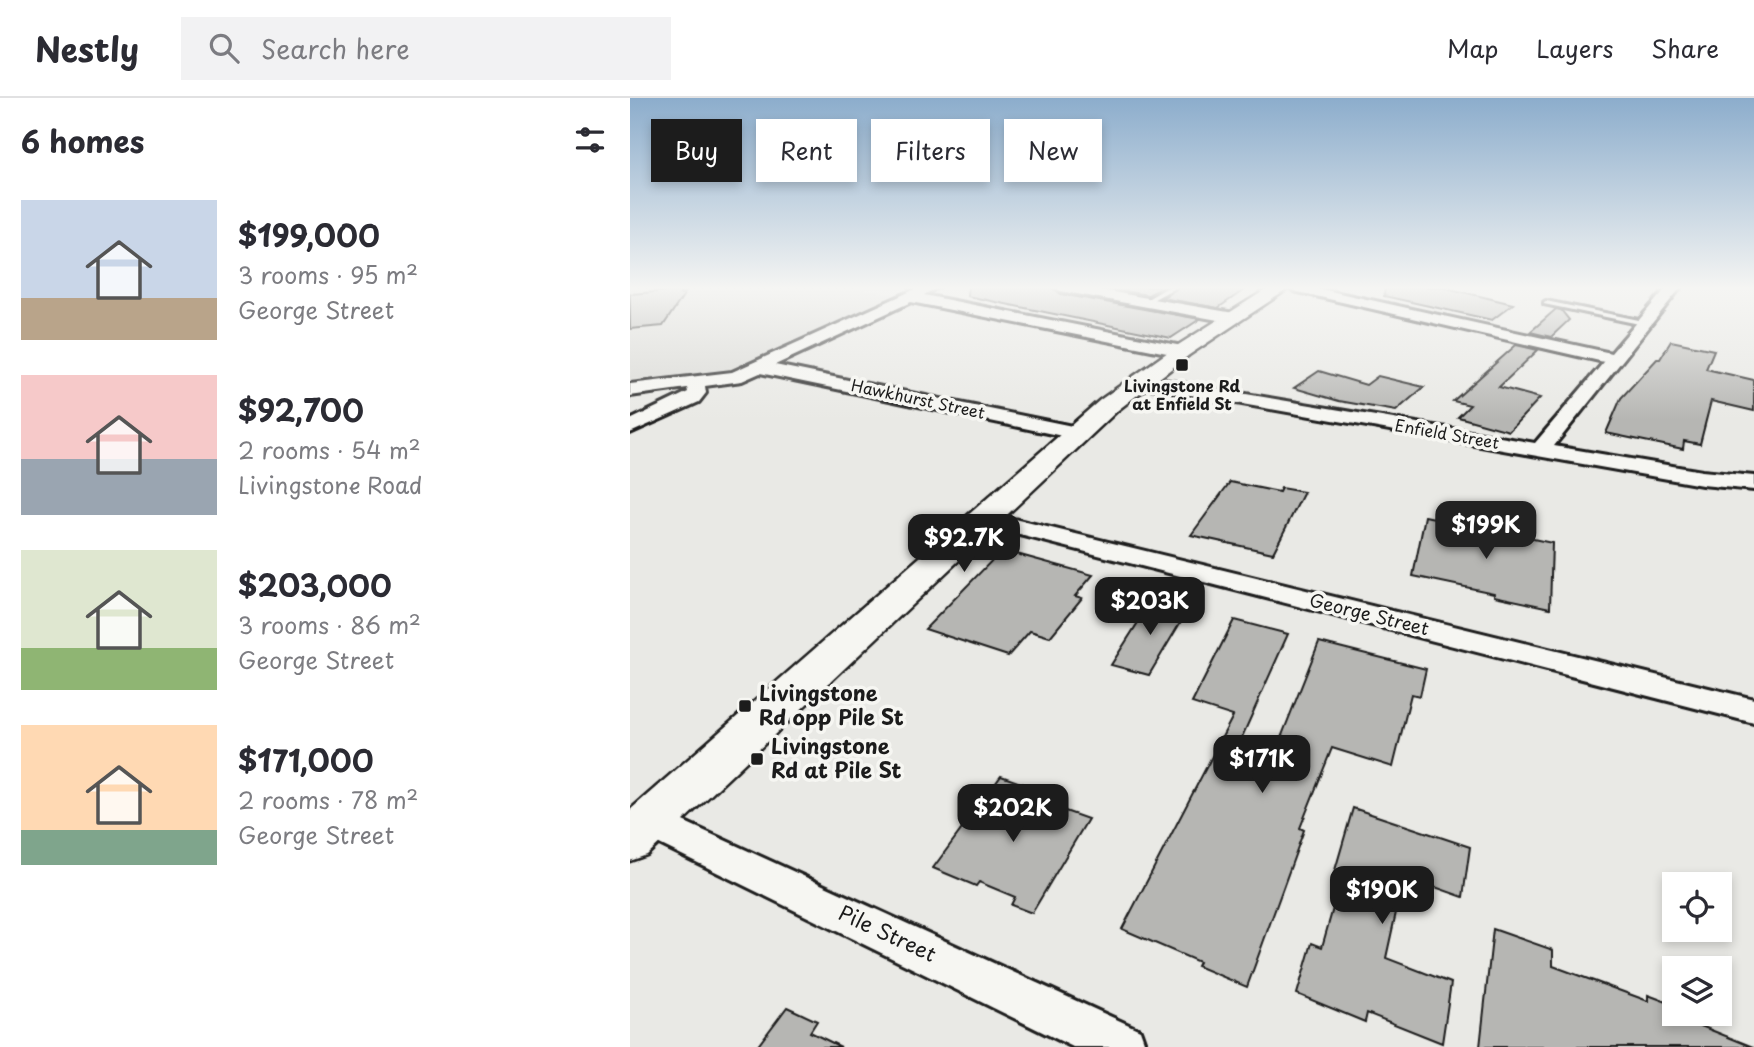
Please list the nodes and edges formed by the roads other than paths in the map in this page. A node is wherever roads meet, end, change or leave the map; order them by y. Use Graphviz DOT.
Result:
graph roads {
  1 [pos="831,331"];
  2 [pos="1096,331"];
  3 [pos="1213,331"];
  4 [pos="1491,331"];
  5 [pos="1637,331"];
  6 [pos="1182,351"];
  7 [pos="1615,359"];
  8 [pos="758,367"];
  9 [pos="1140,380"];
  10 [pos="696,383"];
  11 [pos="630,390"];
  12 [pos="630,427"];
  13 [pos="1077,433"];
  14 [pos="1540,450"];
  15 [pos="1754,483"];
  16 [pos="985,519"];
  17 [pos="1754,711"];
  18 [pos="640,831"];
  19 [pos="1123,1047"];
  1 -- 8 [label="street"];
  2 -- 6 [label="street"];
  3 -- 6 [label="street"];
  4 -- 7 [label="street"];
  5 -- 7 [label="street"];
  6 -- 9 [label="street"];
  7 -- 14 [label="street"];
  8 -- 10 [label="street"];
  8 -- 13 [label="street, Hawkhurst Street"];
  9 -- 13 [label="street"];
  9 -- 14 [label="street, Enfield Street"];
  10 -- 11 [label="street"];
  10 -- 12 [label="street"];
  13 -- 16 [label="street"];
  14 -- 15 [label="street, Enfield Street"];
  16 -- 17 [label="street, George Street"];
  16 -- 18 [label="street"];
  18 -- 19 [label="street, Pile Street"];
}
